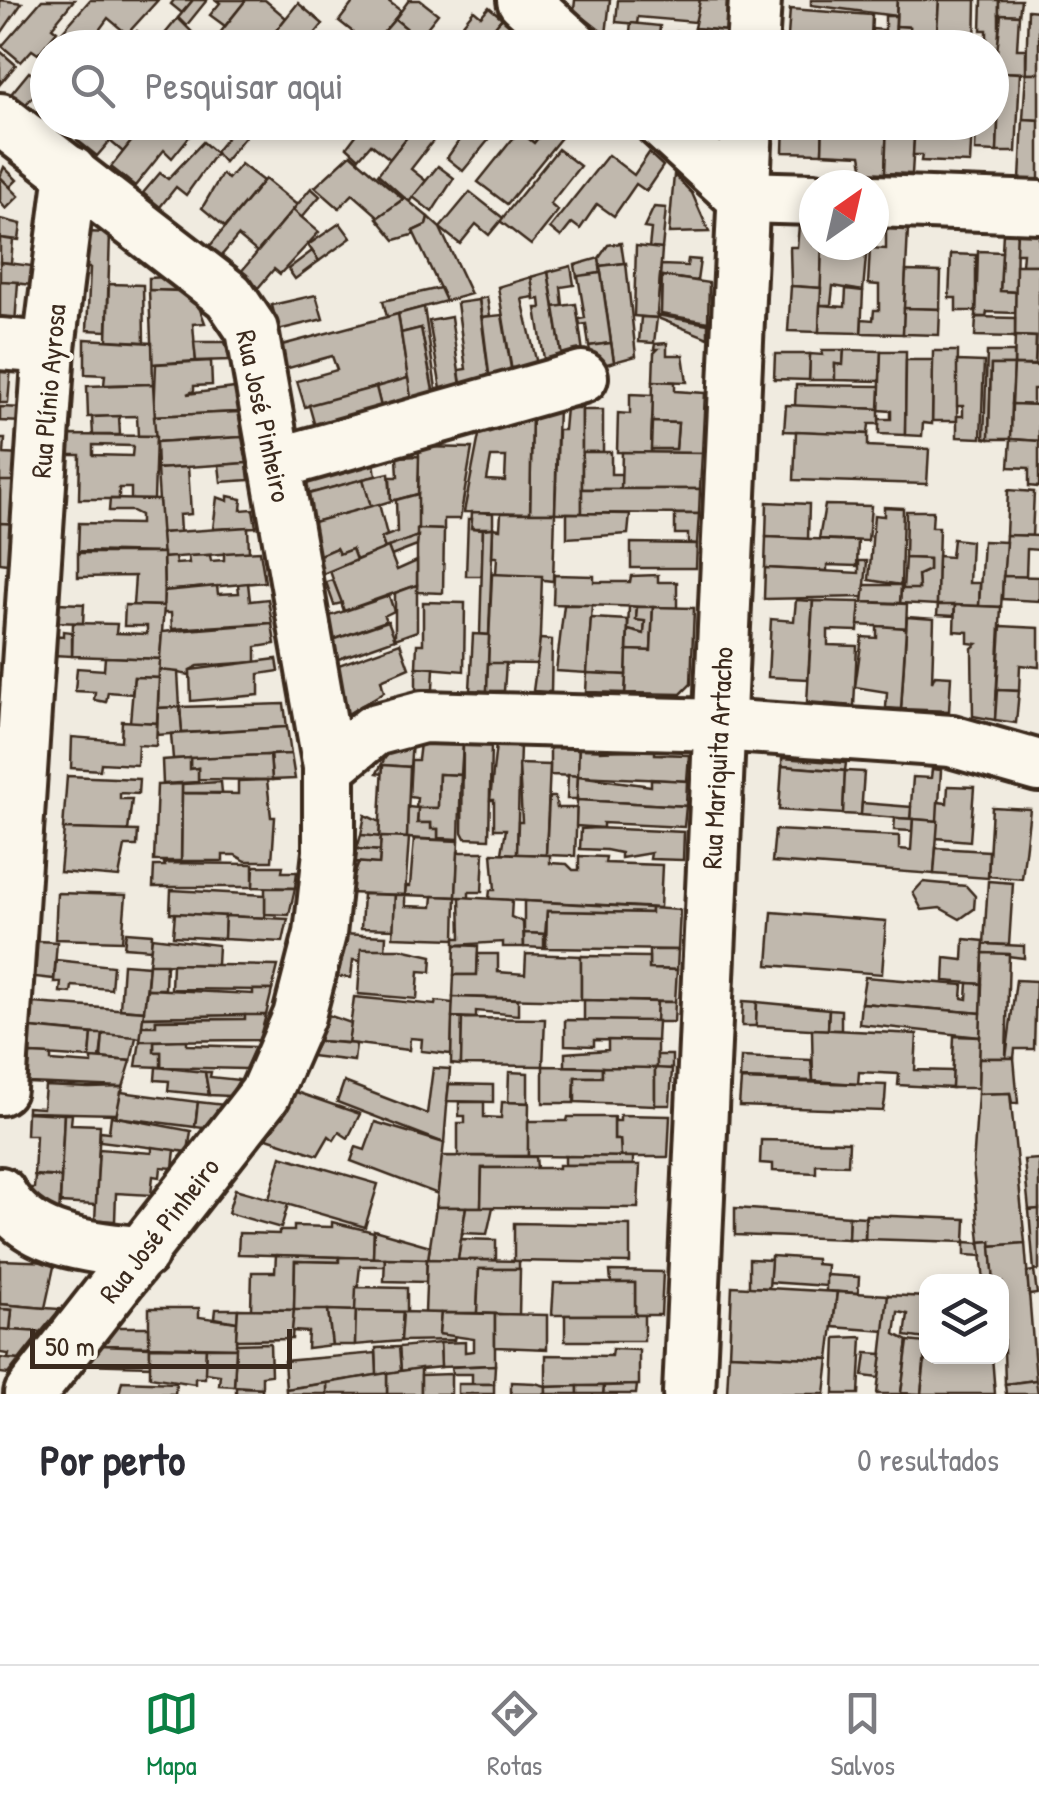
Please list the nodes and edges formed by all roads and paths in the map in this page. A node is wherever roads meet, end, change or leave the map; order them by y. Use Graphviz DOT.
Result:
graph roads {
  1 [pos="523,0"];
  2 [pos="755,0"];
  3 [pos="556,30"];
  4 [pos="753,30"];
  5 [pos="0,119"];
  6 [pos="680,140"];
  7 [pos="746,140"];
  8 [pos="70,172"];
  9 [pos="742,197"];
  10 [pos="799,199"];
  11 [pos="889,202"];
  12 [pos="1039,207"];
  13 [pos="24,346"];
  14 [pos="582,377"];
  15 [pos="275,464"];
  16 [pos="719,726"];
  17 [pos="1039,766"];
  18 [pos="329,767"];
  19 [pos="0,1090"];
  20 [pos="0,1194"];
  21 [pos="143,1252"];
  22 [pos="30,1394"];
  23 [pos="689,1394"];
  1 -- 3 [label="street"];
  2 -- 4 [label="street"];
  5 -- 8 [label="street, Rua José Pinheiro"];
  6 -- 9 [label="street"];
  7 -- 9 [label="street, Rua Mariquita Artacho"];
  8 -- 13 [label="street, Rua Plínio Ayrosa"];
  8 -- 15 [label="street, Rua José Pinheiro"];
  9 -- 10 [label="street"];
  9 -- 16 [label="street, Rua Mariquita Artacho"];
  11 -- 12 [label="street"];
  13 -- 19 [label="street, Rua Plínio Ayrosa"];
  14 -- 15 [label="street"];
  15 -- 18 [label="street, Rua José Pinheiro"];
  16 -- 17 [label="street"];
  16 -- 18 [label="street"];
  16 -- 23 [label="street, Rua Mariquita Artacho"];
  18 -- 21 [label="street, Rua José Pinheiro"];
  20 -- 21 [label="street"];
  21 -- 22 [label="street, Rua José Pinheiro"];
}
